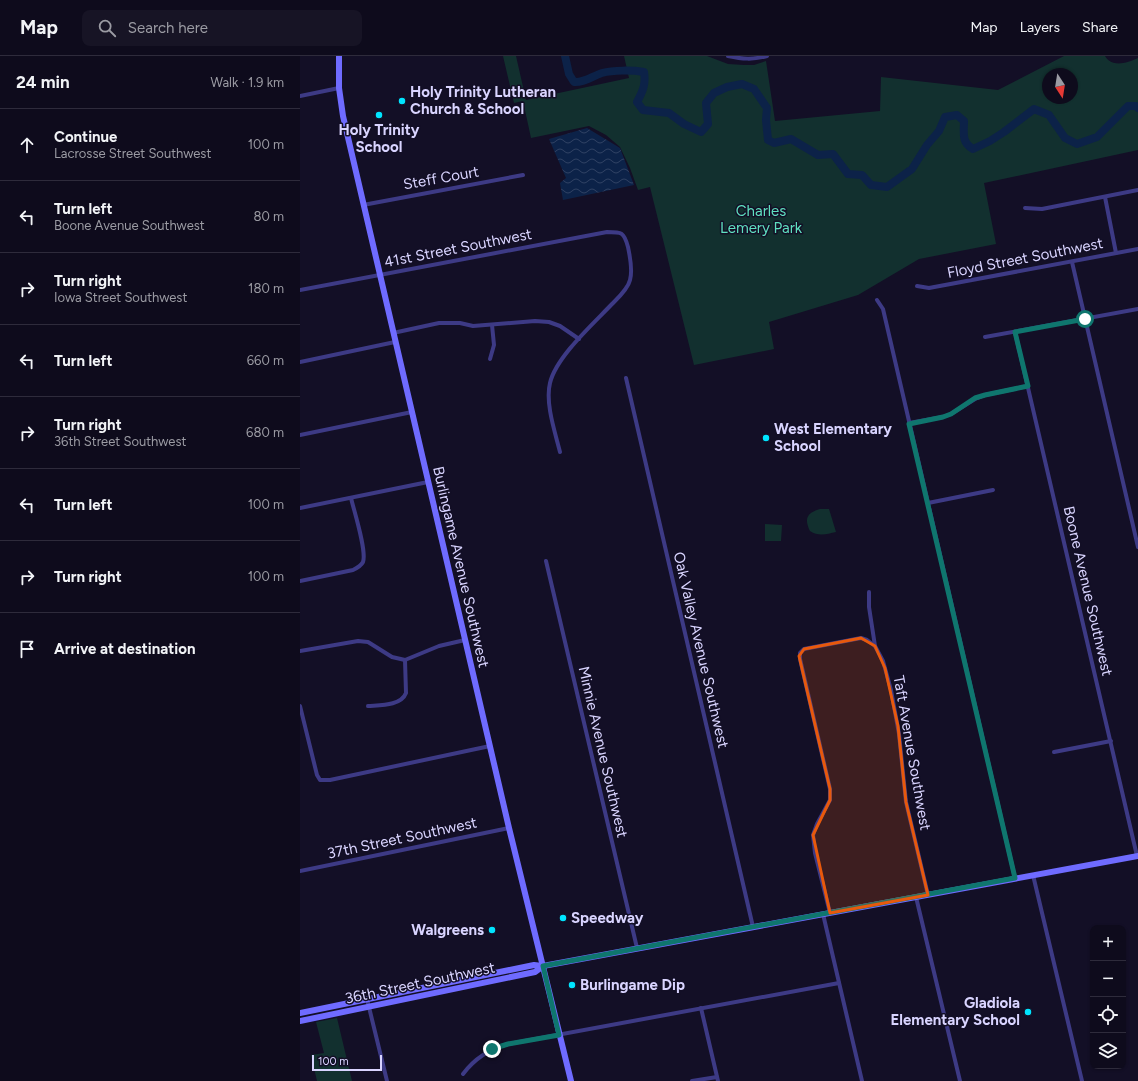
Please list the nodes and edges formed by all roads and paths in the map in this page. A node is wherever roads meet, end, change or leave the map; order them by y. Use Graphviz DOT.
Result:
graph roads {
  1 [pos="339,56"];
  2 [pos="728,56"];
  3 [pos="766,56"];
  4 [pos="340,88"];
  5 [pos="300,96"];
  6 [pos="523,175"];
  7 [pos="1138,190"];
  8 [pos="1105,196"];
  9 [pos="363,205"];
  10 [pos="1025,208"];
  11 [pos="1138,249"];
  12 [pos="1116,253"];
  13 [pos="1072,262"];
  14 [pos="380,274"];
  15 [pos="917,286"];
  16 [pos="300,290"];
  17 [pos="877,300"];
  18 [pos="1138,309"];
  19 [pos="1085,319"];
  20 [pos="492,325"];
  21 [pos="1015,332"];
  22 [pos="393,333"];
  23 [pos="985,337"];
  24 [pos="579,339"];
  25 [pos="395,342"];
  26 [pos="490,360"];
  27 [pos="300,362"];
  28 [pos="626,378"];
  29 [pos="1028,386"];
  30 [pos="412,412"];
  31 [pos="909,424"];
  32 [pos="300,435"];
  33 [pos="560,452"];
  34 [pos="428,482"];
  35 [pos="993,490"];
  36 [pos="352,498"];
  37 [pos="928,504"];
  38 [pos="300,508"];
  39 [pos="1138,547"];
  40 [pos="546,561"];
  41 [pos="300,581"];
  42 [pos="869,592"];
  43 [pos="465,640"];
  44 [pos="875,646"];
  45 [pos="300,651"];
  46 [pos="405,660"];
  47 [pos="300,706"];
  48 [pos="368,706"];
  49 [pos="1111,741"];
  50 [pos="490,746"];
  51 [pos="1054,752"];
  52 [pos="508,828"];
  53 [pos="1138,856"];
  54 [pos="300,871"];
  55 [pos="1033,875"];
  56 [pos="1015,878"];
  57 [pos="928,895"];
  58 [pos="916,897"];
  59 [pos="826,913"];
  60 [pos="754,927"];
  61 [pos="637,948"];
  62 [pos="543,966"];
  63 [pos="479,976"];
  64 [pos="840,983"];
  65 [pos="458,988"];
  66 [pos="367,999"];
  67 [pos="369,1006"];
  68 [pos="700,1008"];
  69 [pos="300,1012"];
  70 [pos="300,1021"];
  71 [pos="559,1035"];
  72 [pos="463,1074"];
  73 [pos="717,1079"];
  74 [pos="387,1081"];
  75 [pos="571,1081"];
  76 [pos="692,1081"];
  77 [pos="862,1081"];
  78 [pos="960,1081"];
  79 [pos="1082,1081"];
  1 -- 4 [label="street, Burlingame Avenue Southwest"];
  2 -- 3 [label="street"];
  4 -- 5 [label="street"];
  4 -- 9 [label="street, Burlingame Avenue Southwest"];
  6 -- 9 [label="street, Steff Court"];
  7 -- 8 [label="street"];
  8 -- 10 [label="street"];
  8 -- 12 [label="street"];
  9 -- 14 [label="street, Burlingame Avenue Southwest"];
  11 -- 12 [label="street, Floyd Street Southwest"];
  12 -- 13 [label="street, Floyd Street Southwest"];
  13 -- 15 [label="street, Floyd Street Southwest"];
  13 -- 19 [label="street"];
  14 -- 16 [label="street, 41st Street Southwest"];
  14 -- 22 [label="street, Burlingame Avenue Southwest"];
  14 -- 24 [label="street, 41st Street Southwest"];
  17 -- 31 [label="street"];
  18 -- 19 [label="street"];
  19 -- 21 [label="street"];
  19 -- 39 [label="street"];
  20 -- 22 [label="street"];
  20 -- 24 [label="street"];
  20 -- 26 [label="street"];
  21 -- 23 [label="street"];
  21 -- 29 [label="street, Boone Avenue Southwest"];
  22 -- 25 [label="street, Burlingame Avenue Southwest"];
  24 -- 33 [label="street"];
  25 -- 27 [label="street"];
  25 -- 30 [label="street, Burlingame Avenue Southwest"];
  28 -- 60 [label="street, Oak Valley Avenue Southwest"];
  29 -- 31 [label="street"];
  29 -- 49 [label="street, Boone Avenue Southwest"];
  30 -- 32 [label="street"];
  30 -- 34 [label="street, Burlingame Avenue Southwest"];
  31 -- 37 [label="street"];
  34 -- 36 [label="street"];
  34 -- 43 [label="street, Burlingame Avenue Southwest"];
  35 -- 37 [label="street"];
  36 -- 38 [label="street"];
  36 -- 41 [label="street"];
  37 -- 56 [label="street"];
  40 -- 61 [label="street, Minnie Avenue Southwest"];
  42 -- 44 [label="street, Taft Avenue Southwest"];
  43 -- 46 [label="street"];
  43 -- 50 [label="street, Burlingame Avenue Southwest"];
  44 -- 57 [label="street, Taft Avenue Southwest"];
  44 -- 59 [label="street"];
  45 -- 46 [label="street"];
  46 -- 48 [label="street"];
  47 -- 50 [label="street"];
  49 -- 51 [label="street"];
  49 -- 53 [label="street, Boone Avenue Southwest"];
  50 -- 52 [label="street, Burlingame Avenue Southwest"];
  52 -- 54 [label="street, 37th Street Southwest"];
  52 -- 62 [label="street, Burlingame Avenue Southwest"];
  53 -- 55 [label="street, 36th Street Southwest"];
  55 -- 56 [label="street, 36th Street Southwest"];
  55 -- 79 [label="street"];
  56 -- 57 [label="street, 36th Street Southwest"];
  57 -- 58 [label="street, 36th Street Southwest"];
  58 -- 59 [label="street, 36th Street Southwest"];
  58 -- 78 [label="street"];
  59 -- 60 [label="street, 36th Street Southwest"];
  59 -- 64 [label="street"];
  60 -- 61 [label="street, 36th Street Southwest"];
  61 -- 62 [label="street, 36th Street Southwest"];
  62 -- 63 [label="street, 36th Street Southwest"];
  62 -- 65 [label="street, 36th Street Southwest"];
  62 -- 71 [label="street, Burlingame Avenue Southwest"];
  63 -- 65 [label="street"];
  63 -- 66 [label="street, 36th Street Southwest"];
  64 -- 68 [label="street"];
  64 -- 77 [label="street"];
  65 -- 67 [label="street, 36th Street Southwest"];
  66 -- 67 [label="street"];
  66 -- 69 [label="street, 36th Street Southwest"];
  67 -- 70 [label="street, 36th Street Southwest"];
  67 -- 74 [label="street"];
  68 -- 71 [label="street"];
  68 -- 73 [label="street"];
  71 -- 72 [label="street"];
  71 -- 75 [label="street, Burlingame Avenue Southwest"];
  73 -- 76 [label="street"];
}
